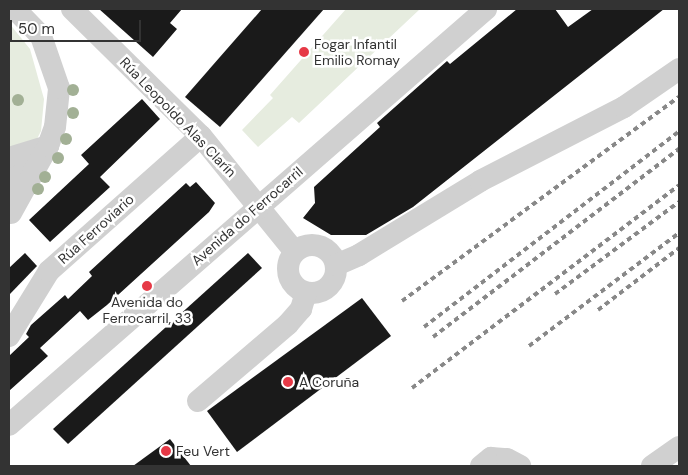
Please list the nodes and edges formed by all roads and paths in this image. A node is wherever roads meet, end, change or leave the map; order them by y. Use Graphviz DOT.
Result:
graph roads {
  1 [pos="15,9"];
  2 [pos="72,9"];
  3 [pos="486,9"];
  4 [pos="679,69"];
  5 [pos="201,136"];
  6 [pos="45,153"];
  7 [pos="9,158"];
  8 [pos="9,182"];
  9 [pos="9,207"];
  10 [pos="258,207"];
  11 [pos="295,252"];
  12 [pos="336,265"];
  13 [pos="306,293"];
  14 [pos="9,336"];
  15 [pos="198,402"];
  16 [pos="9,425"];
  17 [pos="679,447"];
  18 [pos="481,466"];
  19 [pos="520,466"];
  20 [pos="652,466"];
  1 -- 6 [label="street"];
  2 -- 5 [label="street, Rúa Leopoldo Alas Clarín"];
  3 -- 10 [label="street, Avenida do Ferrocarril"];
  4 -- 12 [label="street"];
  5 -- 10 [label="street, Rúa Leopoldo Alas Clarín"];
  5 -- 14 [label="street, Rúa Ferroviario"];
  6 -- 7 [label="street"];
  6 -- 8 [label="street"];
  6 -- 9 [label="street"];
  10 -- 11 [label="street, Rúa Leopoldo Alas Clarín"];
  10 -- 16 [label="street, Avenida do Ferrocarril"];
  11 -- 12 [label="street"];
  11 -- 13 [label="street"];
  12 -- 13 [label="street"];
  13 -- 15 [label="street"];
  17 -- 20 [label="street"];
  18 -- 19 [label="street"];
}
